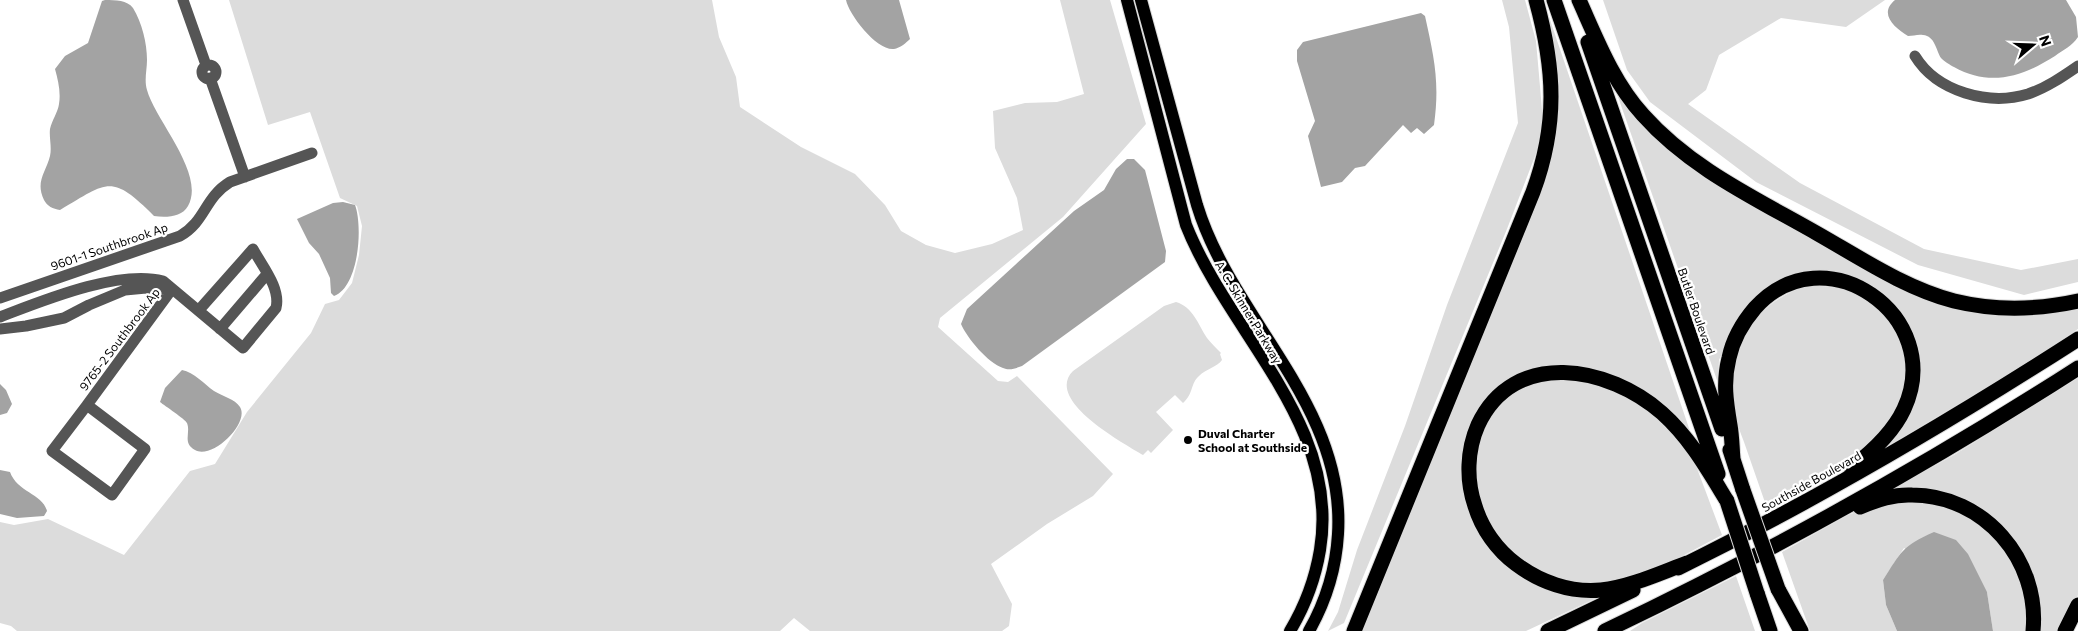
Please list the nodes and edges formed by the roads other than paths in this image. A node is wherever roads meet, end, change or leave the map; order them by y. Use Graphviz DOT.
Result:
graph roads {
  1 [pos="183,0"];
  2 [pos="1127,0"];
  3 [pos="1141,0"];
  4 [pos="1536,0"];
  5 [pos="1554,0"];
  6 [pos="1574,0"];
  7 [pos="1579,0"];
  8 [pos="1915,56"];
  9 [pos="2078,66"];
  10 [pos="312,153"];
  11 [pos="245,177"];
  12 [pos="267,274"];
  13 [pos="83,289"];
  14 [pos="172,289"];
  15 [pos="0,298"];
  16 [pos="2078,301"];
  17 [pos="88,305"];
  18 [pos="198,310"];
  19 [pos="0,317"];
  20 [pos="0,329"];
  21 [pos="220,329"];
  22 [pos="2078,339"];
  23 [pos="2078,368"];
  24 [pos="86,405"];
  25 [pos="1733,459"];
  26 [pos="1727,501"];
  27 [pos="1796,506"];
  28 [pos="1806,529"];
  29 [pos="1687,563"];
  30 [pos="1698,585"];
  31 [pos="1778,589"];
  32 [pos="2078,605"];
  33 [pos="1290,631"];
  34 [pos="1309,631"];
  35 [pos="1354,631"];
  36 [pos="1548,631"];
  37 [pos="1605,631"];
  38 [pos="1624,631"];
  39 [pos="1770,631"];
  40 [pos="1792,631"];
  41 [pos="1801,631"];
  42 [pos="2033,631"];
  43 [pos="2065,631"];
  1 -- 11 [label="street"];
  2 -- 33 [label="main road, A. C. Skinner Parkway"];
  3 -- 34 [label="main road, A. C. Skinner Parkway"];
  4 -- 35 [label="highway"];
  5 -- 26 [label="highway"];
  6 -- 25 [label="highway, Butler Boulevard"];
  7 -- 16 [label="highway"];
  8 -- 9 [label="street"];
  10 -- 11 [label="street"];
  11 -- 15 [label="street, 9601-1 Southbrook Ap"];
  12 -- 18 [label="street"];
  12 -- 21 [label="street"];
  12 -- 21 [label="street"];
  13 -- 14 [label="street"];
  13 -- 17 [label="street"];
  13 -- 19 [label="street"];
  14 -- 17 [label="street"];
  14 -- 18 [label="street"];
  14 -- 24 [label="street, 9765-2 Southbrook Ap"];
  17 -- 20 [label="street"];
  18 -- 21 [label="street"];
  22 -- 27 [label="highway, Southside Boulevard"];
  23 -- 28 [label="highway"];
  24 -- 24 [label="street, 9765-2 Southbrook Ap"];
  25 -- 27 [label="highway"];
  25 -- 31 [label="highway, Butler Boulevard, bridge"];
  26 -- 29 [label="highway"];
  26 -- 39 [label="highway, bridge"];
  27 -- 29 [label="highway, Southside Boulevard"];
  28 -- 30 [label="highway"];
  28 -- 42 [label="highway"];
  29 -- 36 [label="highway, Southside Boulevard"];
  30 -- 37 [label="highway"];
  30 -- 38 [label="highway"];
  31 -- 40 [label="highway, Butler Boulevard"];
  31 -- 41 [label="highway"];
  32 -- 43 [label="highway"];
}
